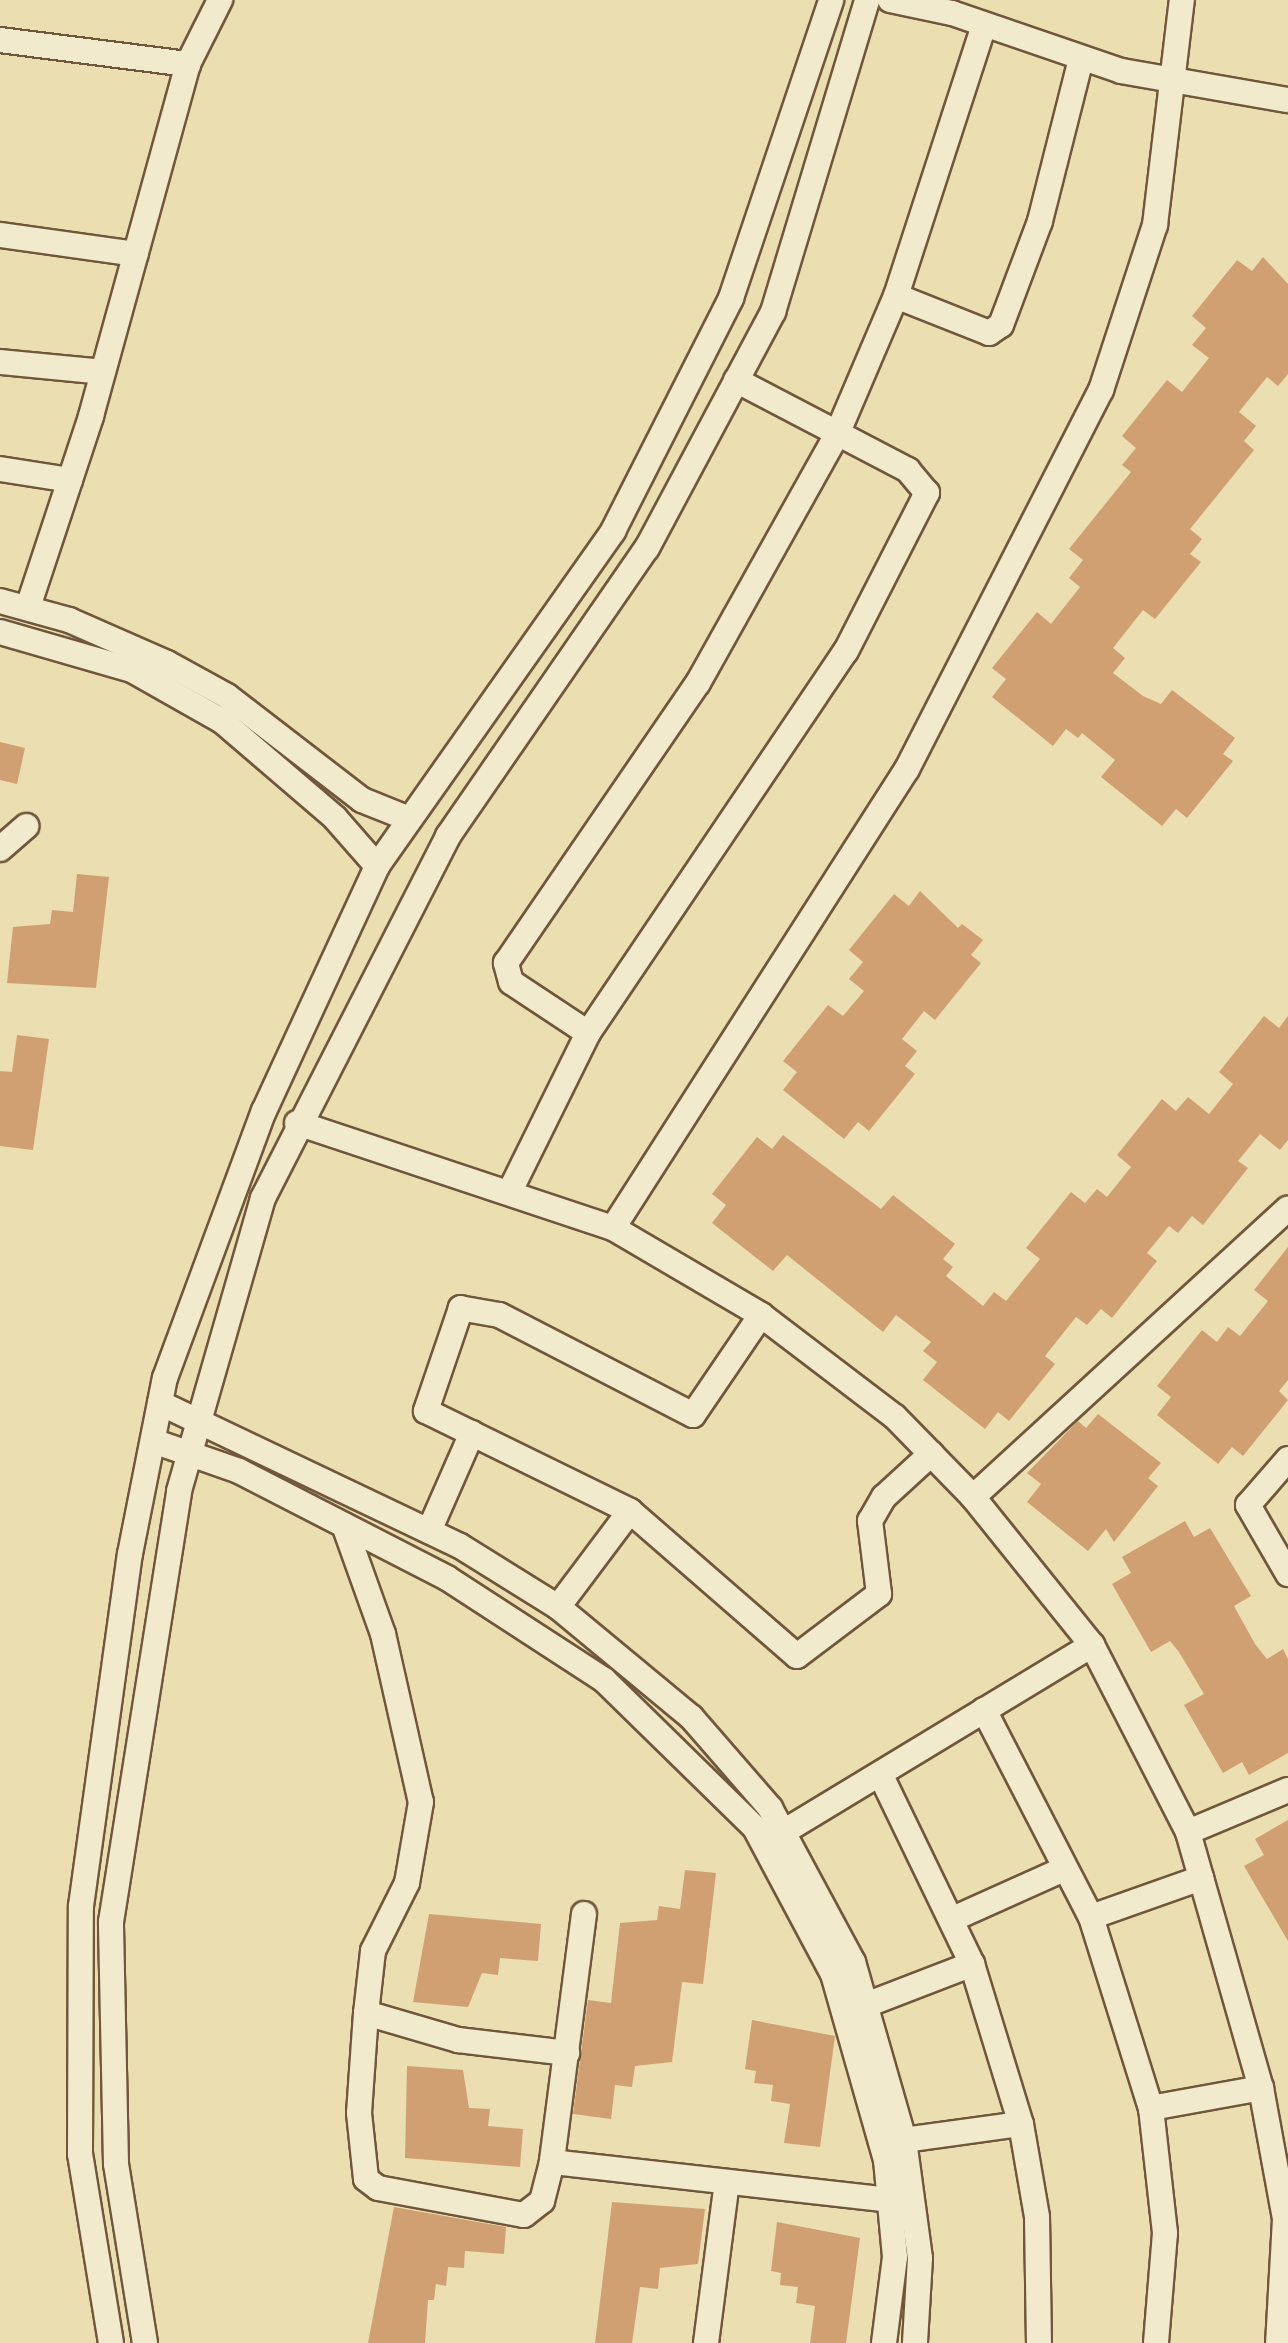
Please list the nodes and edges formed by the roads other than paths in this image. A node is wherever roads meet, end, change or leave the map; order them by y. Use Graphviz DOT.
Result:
graph roads {
  1 [pos="220,0"];
  2 [pos="831,0"];
  3 [pos="867,0"];
  4 [pos="890,0"];
  5 [pos="1182,0"];
  6 [pos="984,25"];
  7 [pos="0,40"];
  8 [pos="1081,59"];
  9 [pos="188,64"];
  10 [pos="1171,82"];
  11 [pos="1288,100"];
  12 [pos="0,235"];
  13 [pos="136,254"];
  14 [pos="896,296"];
  15 [pos="0,362"];
  16 [pos="103,372"];
  17 [pos="736,380"];
  18 [pos="838,432"];
  19 [pos="0,469"];
  20 [pos="70,480"];
  21 [pos="0,601"];
  22 [pos="28,607"];
  23 [pos="0,632"];
  24 [pos="407,818"];
  25 [pos="26,826"];
  26 [pos="0,849"];
  27 [pos="377,866"];
  28 [pos="588,1033"];
  29 [pos="297,1123"];
  30 [pos="511,1189"];
  31 [pos="1288,1208"];
  32 [pos="613,1228"];
  33 [pos="761,1315"];
  34 [pos="160,1403"];
  35 [pos="199,1419"];
  36 [pos="472,1433"];
  37 [pos="153,1441"];
  38 [pos="190,1451"];
  39 [pos="931,1454"];
  40 [pos="1288,1459"];
  41 [pos="973,1497"];
  42 [pos="630,1511"];
  43 [pos="344,1525"];
  44 [pos="429,1531"];
  45 [pos="1288,1574"];
  46 [pos="558,1607"];
  47 [pos="1092,1645"];
  48 [pos="984,1710"];
  49 [pos="880,1774"];
  50 [pos="1288,1790"];
  51 [pos="785,1831"];
  52 [pos="1188,1832"];
  53 [pos="1064,1869"];
  54 [pos="1201,1878"];
  55 [pos="584,1914"];
  56 [pos="1091,1917"];
  57 [pos="955,1918"];
  58 [pos="972,1964"];
  59 [pos="866,2005"];
  60 [pos="366,2013"];
  61 [pos="567,2053"];
  62 [pos="1261,2088"];
  63 [pos="1151,2108"];
  64 [pos="1021,2124"];
  65 [pos="904,2140"];
  66 [pos="552,2162"];
  67 [pos="727,2182"];
  68 [pos="891,2200"];
  69 [pos="1286,2219"];
  70 [pos="111,2343"];
  71 [pos="145,2343"];
  72 [pos="706,2343"];
  73 [pos="884,2343"];
  74 [pos="915,2343"];
  75 [pos="1039,2343"];
  76 [pos="1156,2343"];
  77 [pos="1278,2343"];
  1 -- 9 [label="street"];
  2 -- 24 [label="street"];
  3 -- 17 [label="street"];
  4 -- 6 [label="street"];
  5 -- 10 [label="street"];
  6 -- 8 [label="street"];
  6 -- 14 [label="street"];
  7 -- 9 [label="street"];
  8 -- 10 [label="street"];
  8 -- 14 [label="street"];
  9 -- 13 [label="street"];
  10 -- 11 [label="street"];
  10 -- 32 [label="street"];
  12 -- 13 [label="street"];
  13 -- 16 [label="street"];
  14 -- 18 [label="street"];
  15 -- 16 [label="street"];
  16 -- 20 [label="street"];
  17 -- 18 [label="street"];
  17 -- 29 [label="street"];
  18 -- 28 [label="street"];
  18 -- 28 [label="street"];
  19 -- 20 [label="street"];
  20 -- 22 [label="street"];
  21 -- 22 [label="street"];
  22 -- 24 [label="street"];
  23 -- 27 [label="street"];
  24 -- 27 [label="street"];
  25 -- 26 [label="street"];
  27 -- 34 [label="street"];
  28 -- 30 [label="street"];
  29 -- 30 [label="street"];
  29 -- 35 [label="street"];
  30 -- 32 [label="street"];
  31 -- 41 [label="street"];
  32 -- 33 [label="street"];
  33 -- 36 [label="street"];
  33 -- 39 [label="street"];
  34 -- 35 [label="street"];
  34 -- 37 [label="street"];
  35 -- 38 [label="street"];
  35 -- 44 [label="street"];
  36 -- 42 [label="street"];
  36 -- 44 [label="street"];
  37 -- 38 [label="street"];
  37 -- 70 [label="street"];
  38 -- 43 [label="street"];
  38 -- 71 [label="street"];
  39 -- 41 [label="street"];
  39 -- 42 [label="street"];
  40 -- 45 [label="street"];
  41 -- 47 [label="street"];
  42 -- 46 [label="street"];
  43 -- 60 [label="street"];
  43 -- 68 [label="street"];
  44 -- 46 [label="street"];
  46 -- 51 [label="street"];
  47 -- 48 [label="street"];
  47 -- 52 [label="street"];
  48 -- 49 [label="street"];
  48 -- 53 [label="street"];
  49 -- 51 [label="street"];
  49 -- 57 [label="street"];
  50 -- 52 [label="street"];
  51 -- 59 [label="street"];
  52 -- 54 [label="street"];
  53 -- 56 [label="street"];
  53 -- 57 [label="street"];
  54 -- 56 [label="street"];
  54 -- 62 [label="street"];
  55 -- 61 [label="street"];
  56 -- 63 [label="street"];
  57 -- 58 [label="street"];
  58 -- 59 [label="street"];
  58 -- 64 [label="street"];
  59 -- 65 [label="street"];
  60 -- 61 [label="street"];
  60 -- 66 [label="street"];
  61 -- 66 [label="street"];
  62 -- 63 [label="street"];
  62 -- 69 [label="street"];
  63 -- 76 [label="street"];
  64 -- 65 [label="street"];
  64 -- 75 [label="street"];
  65 -- 74 [label="street"];
  66 -- 67 [label="street"];
  67 -- 68 [label="street"];
  67 -- 72 [label="street"];
  68 -- 73 [label="street"];
  69 -- 77 [label="street"];
}
